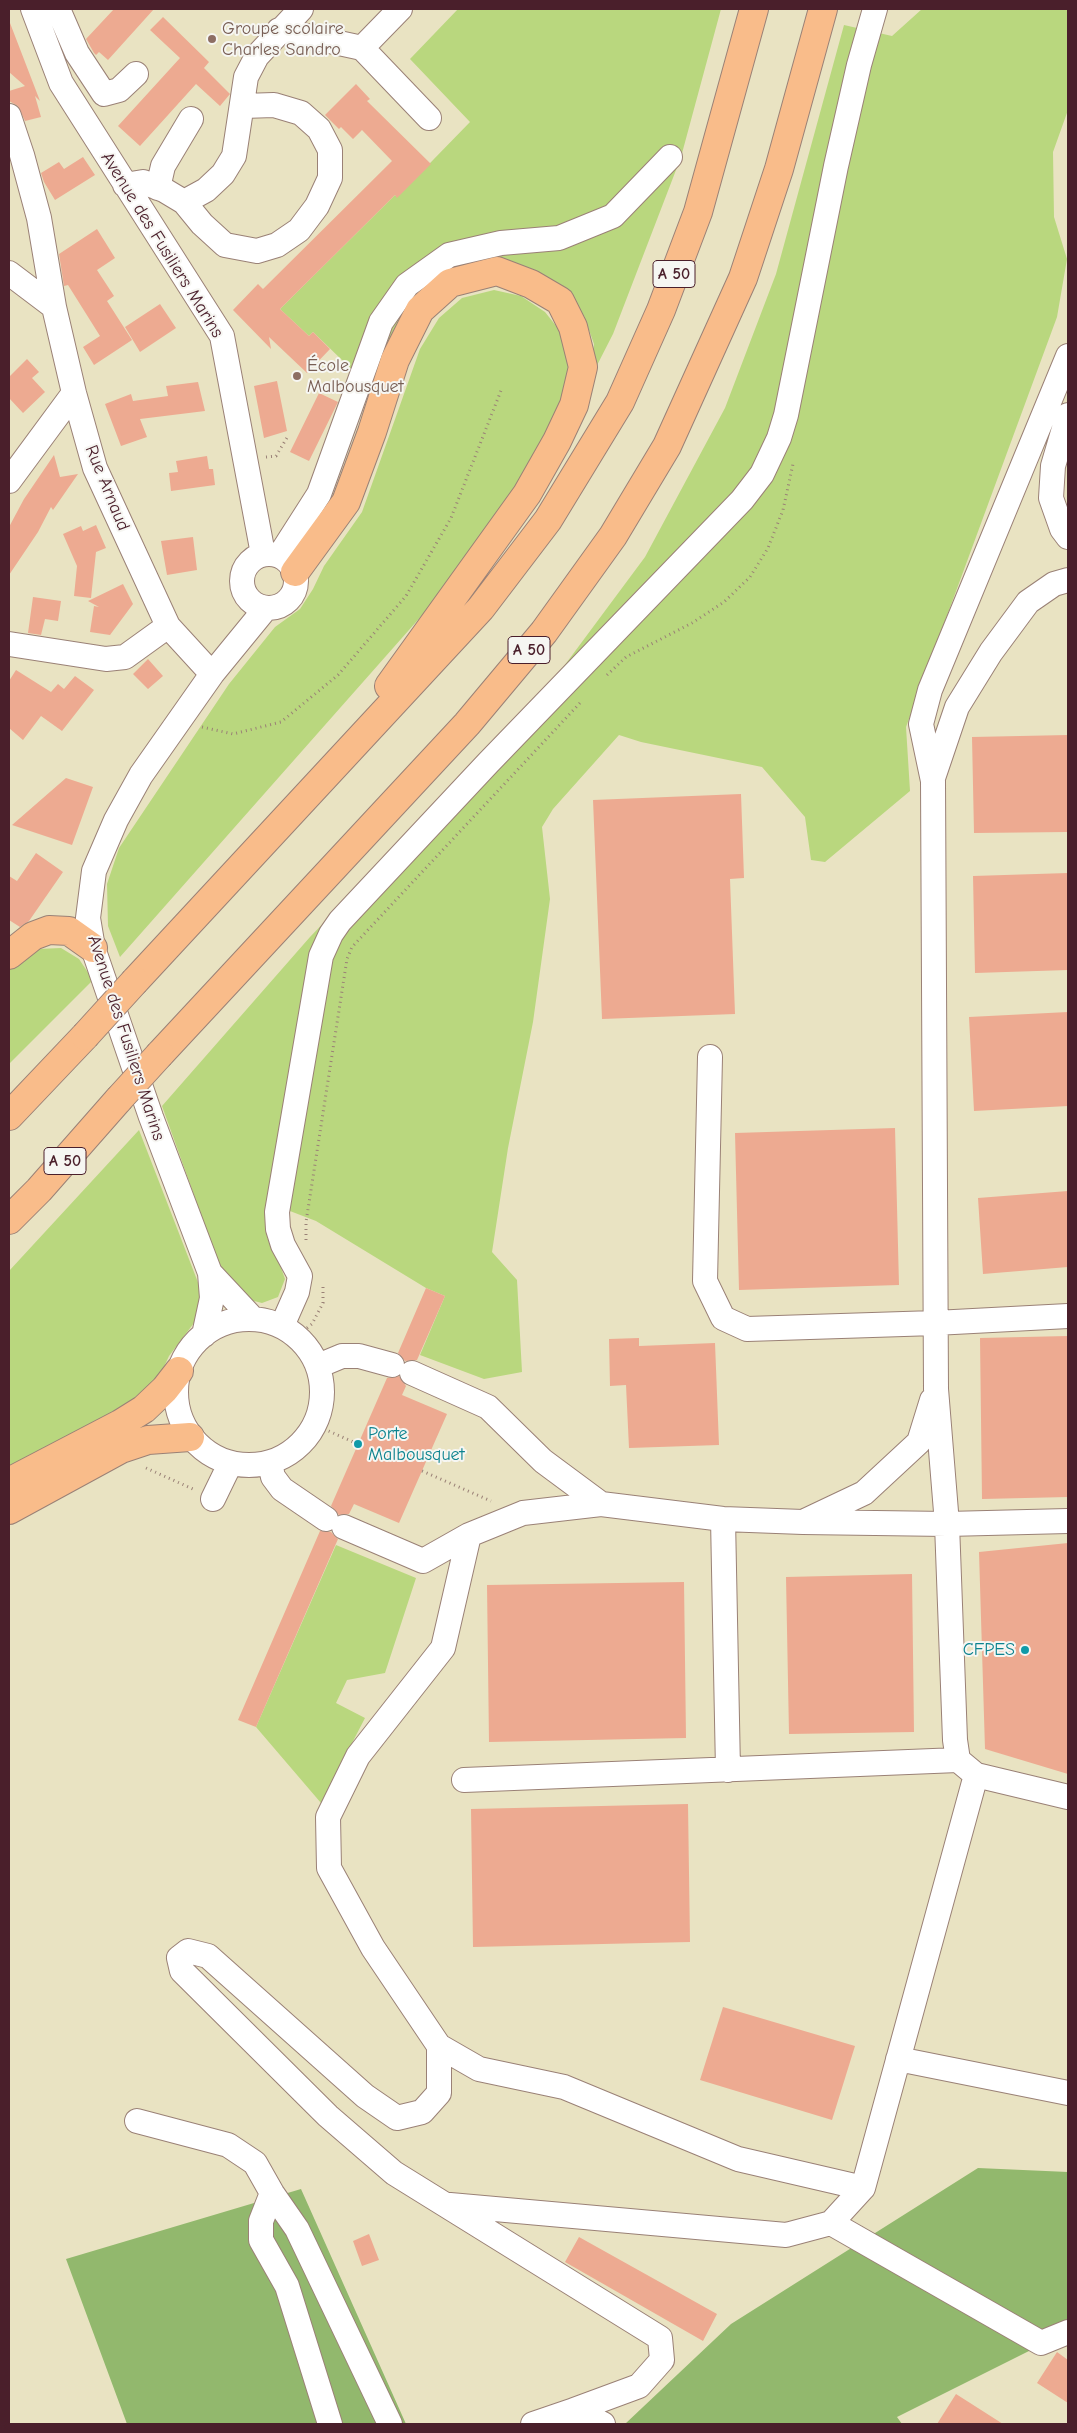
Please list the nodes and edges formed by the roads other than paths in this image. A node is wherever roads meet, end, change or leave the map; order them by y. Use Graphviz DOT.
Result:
graph roads {
  1 [pos="33,9"];
  2 [pos="301,9"];
  3 [pos="400,9"];
  4 [pos="754,9"];
  5 [pos="823,9"];
  6 [pos="875,9"];
  7 [pos="65,13"];
  8 [pos="279,30"];
  9 [pos="43,35"];
  10 [pos="362,48"];
  11 [pos="136,74"];
  12 [pos="243,106"];
  13 [pos="9,116"];
  14 [pos="429,118"];
  15 [pos="191,119"];
  16 [pos="670,157"];
  17 [pos="125,184"];
  18 [pos="158,188"];
  19 [pos="184,202"];
  20 [pos="9,274"];
  21 [pos="54,307"];
  22 [pos="1068,356"];
  23 [pos="74,393"];
  24 [pos="1068,415"];
  25 [pos="9,480"];
  26 [pos="1068,537"];
  27 [pos="279,560"];
  28 [pos="1068,580"];
  29 [pos="266,608"];
  30 [pos="168,626"];
  31 [pos="9,644"];
  32 [pos="212,674"];
  33 [pos="932,781"];
  34 [pos="303,802"];
  35 [pos="11,946"];
  36 [pos="93,948"];
  37 [pos="710,1057"];
  38 [pos="54,1068"];
  39 [pos="9,1106"];
  40 [pos="9,1116"];
  41 [pos="39,1190"];
  42 [pos="9,1220"];
  43 [pos="9,1229"];
  44 [pos="210,1274"];
  45 [pos="1068,1316"];
  46 [pos="253,1319"];
  47 [pos="935,1323"];
  48 [pos="282,1326"];
  49 [pos="204,1335"];
  50 [pos="318,1366"];
  51 [pos="178,1371"];
  52 [pos="936,1389"];
  53 [pos="190,1437"];
  54 [pos="270,1463"];
  55 [pos="230,1464"];
  56 [pos="9,1482"];
  57 [pos="213,1499"];
  58 [pos="602,1504"];
  59 [pos="9,1510"];
  60 [pos="723,1519"];
  61 [pos="1068,1521"];
  62 [pos="804,1522"];
  63 [pos="947,1524"];
  64 [pos="469,1535"];
  65 [pos="967,1768"];
  66 [pos="728,1770"];
  67 [pos="464,1780"];
  68 [pos="1068,1796"];
  69 [pos="439,2046"];
  70 [pos="898,2059"];
  71 [pos="1068,2093"];
  72 [pos="137,2121"];
  73 [pos="863,2188"];
  74 [pos="272,2193"];
  75 [pos="446,2205"];
  76 [pos="831,2223"];
  77 [pos="1068,2332"];
  78 [pos="574,2410"];
  79 [pos="330,2424"];
  80 [pos="390,2424"];
  81 [pos="533,2424"];
  82 [pos="603,2424"];
  1 -- 9 [label="street, Avenue des Fusiliers Marins"];
  2 -- 8 [label="street"];
  3 -- 10 [label="street"];
  4 -- 34 [label="highway, A 50"];
  5 -- 41 [label="highway, A 50, bridge"];
  6 -- 48 [label="street"];
  7 -- 9 [label="street"];
  7 -- 11 [label="street"];
  8 -- 10 [label="street"];
  8 -- 12 [label="street"];
  9 -- 17 [label="street, Avenue des Fusiliers Marins"];
  10 -- 14 [label="street"];
  12 -- 19 [label="street"];
  12 -- 19 [label="street"];
  13 -- 21 [label="street, Rue Arnaud"];
  15 -- 18 [label="street"];
  16 -- 27 [label="street"];
  17 -- 18 [label="street"];
  17 -- 27 [label="street, Avenue des Fusiliers Marins"];
  18 -- 19 [label="street"];
  20 -- 21 [label="street"];
  21 -- 23 [label="street, Rue Arnaud"];
  22 -- 33 [label="street"];
  23 -- 25 [label="street"];
  23 -- 30 [label="street, Rue Arnaud"];
  24 -- 26 [label="street"];
  27 -- 29 [label="street"];
  27 -- 29 [label="street"];
  27 -- 34 [label="highway"];
  28 -- 33 [label="street"];
  29 -- 32 [label="street, Avenue des Fusiliers Marins"];
  30 -- 31 [label="street"];
  30 -- 32 [label="street, Rue Arnaud"];
  32 -- 36 [label="street, Avenue des Fusiliers Marins"];
  33 -- 47 [label="street"];
  34 -- 38 [label="highway, A 50, bridge"];
  35 -- 36 [label="highway"];
  36 -- 44 [label="street, Avenue des Fusiliers Marins"];
  37 -- 47 [label="street"];
  38 -- 39 [label="highway"];
  38 -- 40 [label="highway, A 50"];
  41 -- 42 [label="highway, A 50"];
  41 -- 43 [label="highway"];
  44 -- 46 [label="street, Avenue des Fusiliers Marins"];
  44 -- 49 [label="street, Avenue des Fusiliers Marins"];
  45 -- 47 [label="street"];
  46 -- 48 [label="street"];
  46 -- 49 [label="street"];
  47 -- 52 [label="street"];
  48 -- 50 [label="street"];
  49 -- 51 [label="street"];
  50 -- 54 [label="street"];
  50 -- 58 [label="street"];
  51 -- 53 [label="street"];
  51 -- 56 [label="highway"];
  52 -- 62 [label="street"];
  52 -- 63 [label="street"];
  53 -- 55 [label="street"];
  53 -- 59 [label="highway"];
  54 -- 55 [label="street"];
  54 -- 64 [label="street"];
  55 -- 57 [label="street"];
  58 -- 60 [label="street"];
  58 -- 64 [label="street"];
  60 -- 62 [label="street"];
  60 -- 66 [label="street"];
  61 -- 63 [label="street"];
  62 -- 63 [label="street"];
  63 -- 65 [label="street"];
  64 -- 69 [label="street"];
  65 -- 66 [label="street"];
  65 -- 68 [label="street"];
  65 -- 70 [label="street"];
  66 -- 67 [label="street"];
  69 -- 73 [label="street"];
  69 -- 75 [label="street"];
  70 -- 71 [label="street"];
  70 -- 73 [label="street"];
  72 -- 74 [label="street"];
  73 -- 76 [label="street"];
  74 -- 79 [label="street"];
  74 -- 80 [label="street"];
  75 -- 76 [label="street"];
  75 -- 78 [label="street"];
  76 -- 77 [label="street"];
  78 -- 81 [label="street"];
  78 -- 82 [label="street"];
}
